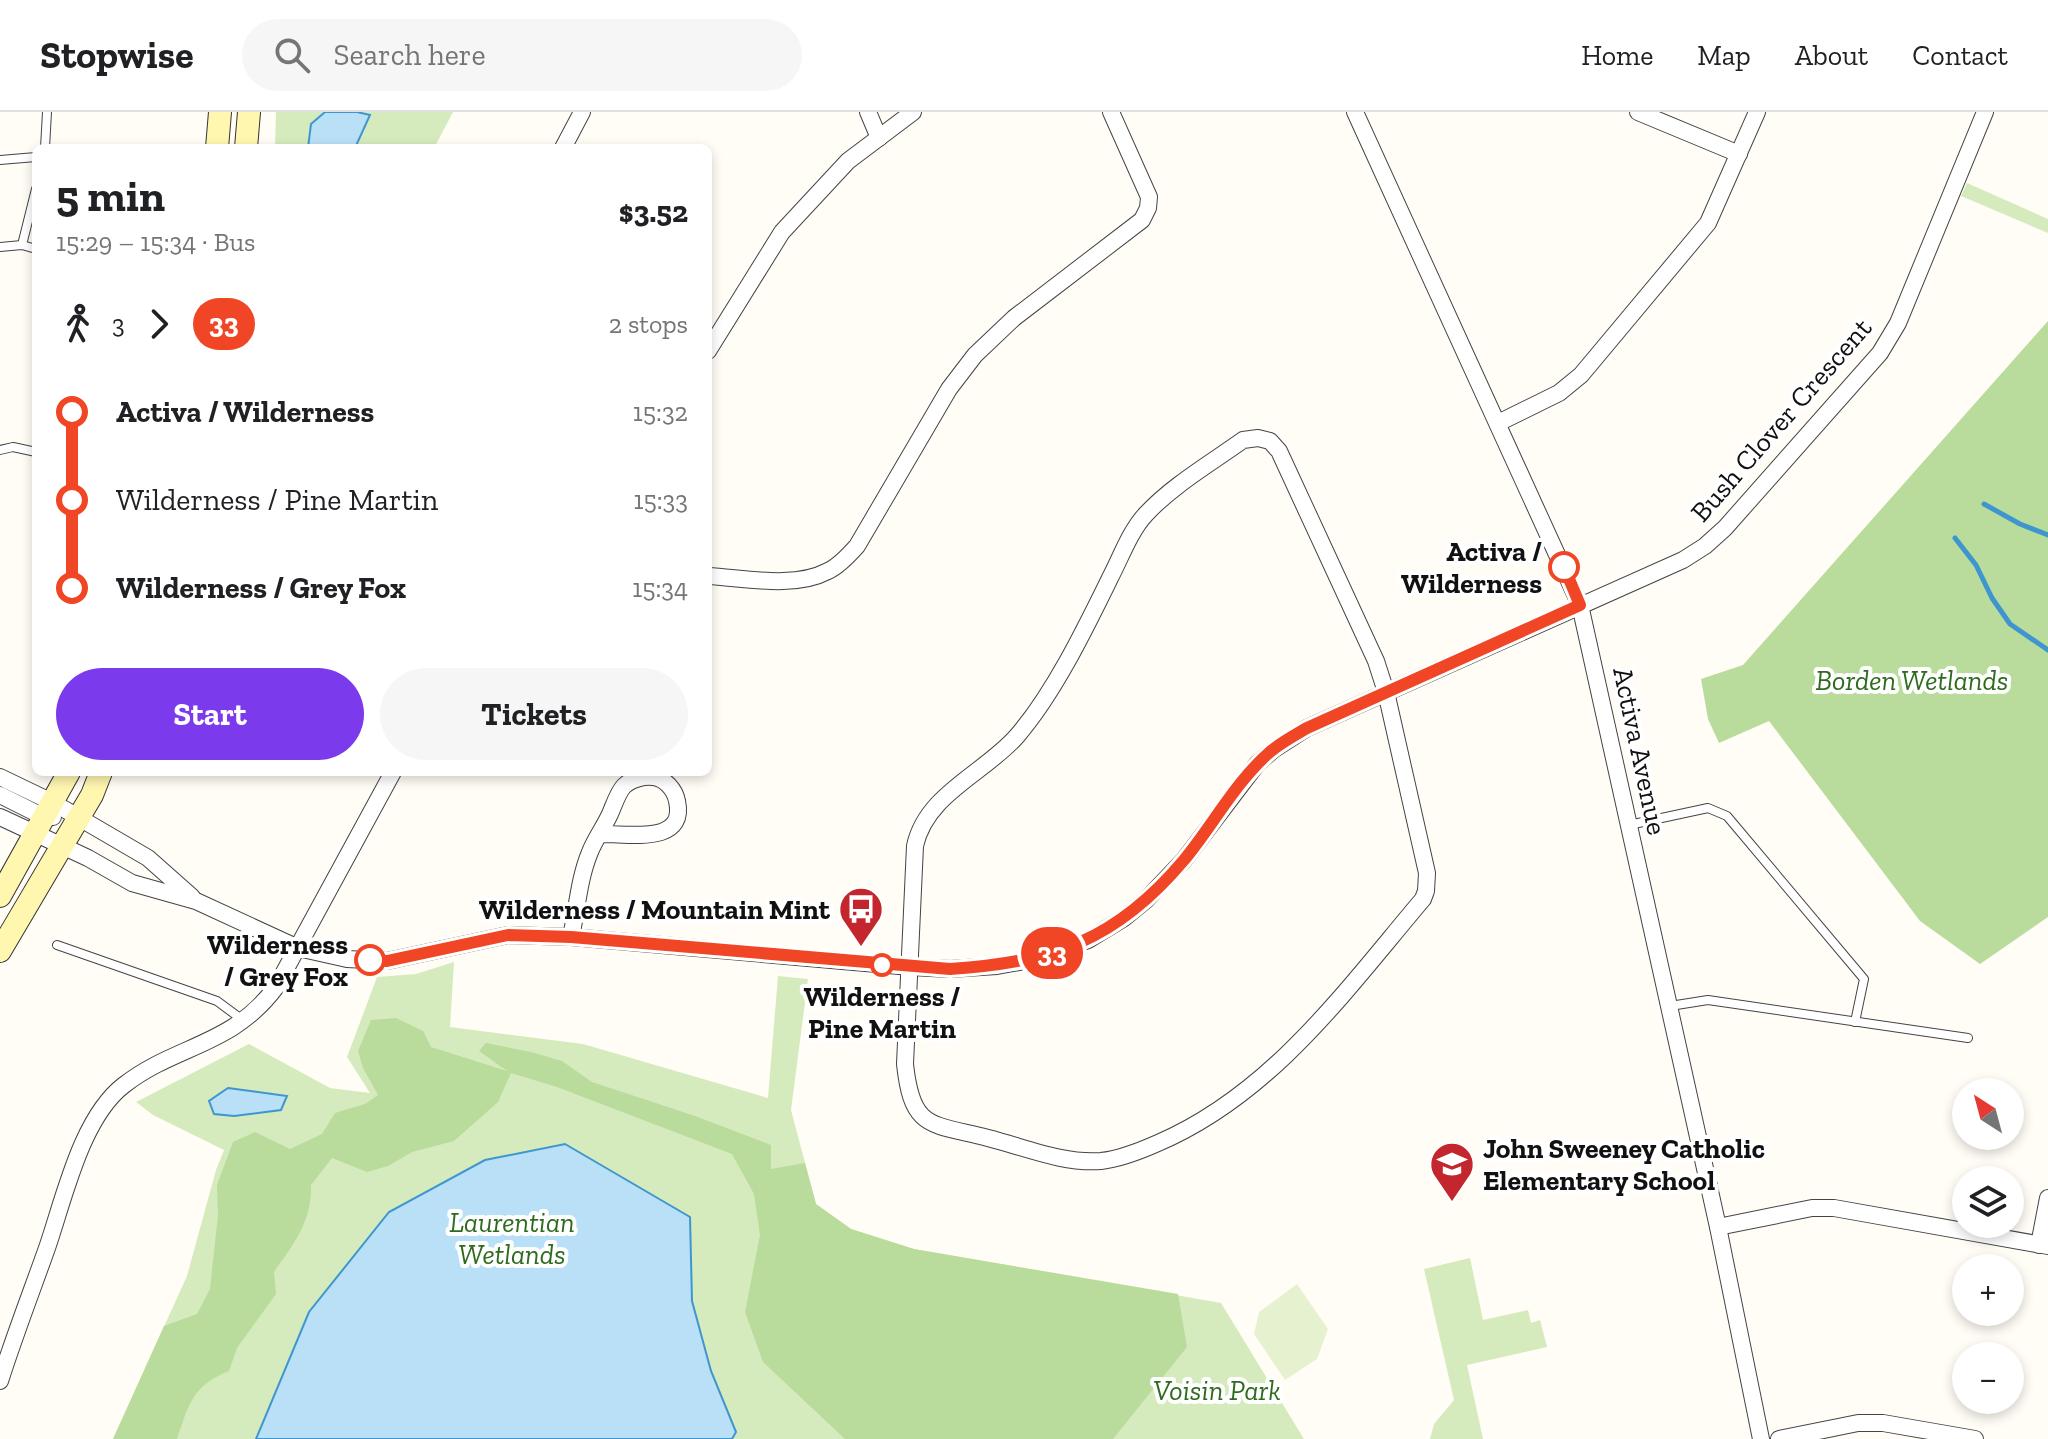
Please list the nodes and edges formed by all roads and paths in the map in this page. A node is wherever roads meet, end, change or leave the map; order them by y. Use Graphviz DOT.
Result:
graph roads {
  1 [pos="47,112"];
  2 [pos="220,112"];
  3 [pos="249,112"];
  4 [pos="582,112"];
  5 [pos="868,112"];
  6 [pos="913,112"];
  7 [pos="1111,112"];
  8 [pos="1355,112"];
  9 [pos="1638,112"];
  10 [pos="1757,112"];
  11 [pos="1985,112"];
  12 [pos="879,138"];
  13 [pos="45,144"];
  14 [pos="217,144"];
  15 [pos="246,144"];
  16 [pos="565,144"];
  17 [pos="1739,154"];
  18 [pos="32,157"];
  19 [pos="0,160"];
  20 [pos="32,205"];
  21 [pos="22,245"];
  22 [pos="0,247"];
  23 [pos="32,248"];
  24 [pos="712,345"];
  25 [pos="1498,423"];
  26 [pos="0,450"];
  27 [pos="32,451"];
  28 [pos="712,576"];
  29 [pos="1580,605"];
  30 [pos="1386,692"];
  31 [pos="67,776"];
  32 [pos="99,776"];
  33 [pos="391,776"];
  34 [pos="0,777"];
  35 [pos="0,795"];
  36 [pos="0,817"];
  37 [pos="43,817"];
  38 [pos="79,818"];
  39 [pos="1629,825"];
  40 [pos="601,834"];
  41 [pos="61,845"];
  42 [pos="0,896"];
  43 [pos="196,901"];
  44 [pos="571,937"];
  45 [pos="57,945"];
  46 [pos="298,948"];
  47 [pos="0,951"];
  48 [pos="911,967"];
  49 [pos="1670,1006"];
  50 [pos="244,1021"];
  51 [pos="1855,1022"];
  52 [pos="1968,1038"];
  53 [pos="2048,1198"];
  54 [pos="1718,1227"];
  55 [pos="2044,1246"];
  56 [pos="0,1381"];
  57 [pos="1761,1439"];
  58 [pos="1779,1439"];
  59 [pos="1975,1439"];
  1 -- 13 [label="lane"];
  2 -- 14 [label="main road"];
  3 -- 15 [label="main road"];
  4 -- 16 [label="street"];
  5 -- 12 [label="street"];
  6 -- 12 [label="street"];
  7 -- 28 [label="street"];
  8 -- 25 [label="street, Activa Avenue"];
  9 -- 17 [label="street"];
  10 -- 17 [label="street"];
  11 -- 29 [label="street, Bush Clover Crescent"];
  12 -- 24 [label="street"];
  17 -- 25 [label="street"];
  18 -- 19 [label="lane"];
  20 -- 21 [label="lane"];
  21 -- 22 [label="lane"];
  21 -- 23 [label="lane"];
  25 -- 29 [label="street, Activa Avenue"];
  26 -- 27 [label="lane"];
  29 -- 30 [label="street, Bush Clover Crescent"];
  29 -- 39 [label="street, Activa Avenue"];
  30 -- 48 [label="street, Bush Clover Crescent"];
  30 -- 48 [label="street"];
  30 -- 48 [label="street"];
  31 -- 37 [label="main road"];
  32 -- 38 [label="main road"];
  33 -- 46 [label="street"];
  34 -- 37 [label="street"];
  35 -- 37 [label="street"];
  36 -- 37 [label="street"];
  37 -- 38 [label="street"];
  37 -- 41 [label="street"];
  37 -- 42 [label="main road"];
  38 -- 41 [label="main road"];
  38 -- 43 [label="street"];
  39 -- 49 [label="street, Activa Avenue"];
  39 -- 51 [label="lane"];
  40 -- 40 [label="street"];
  40 -- 44 [label="street"];
  41 -- 43 [label="street"];
  41 -- 47 [label="main road"];
  43 -- 46 [label="street, Bush Clover Crescent"];
  44 -- 46 [label="street, Bush Clover Crescent"];
  44 -- 48 [label="street, Bush Clover Crescent"];
  45 -- 50 [label="lane"];
  46 -- 50 [label="street"];
  49 -- 51 [label="lane"];
  49 -- 54 [label="street, Activa Avenue"];
  50 -- 56 [label="street"];
  51 -- 52 [label="lane"];
  53 -- 55 [label="street"];
  54 -- 55 [label="street"];
  54 -- 57 [label="street, Activa Avenue"];
  58 -- 59 [label="street"];
}
